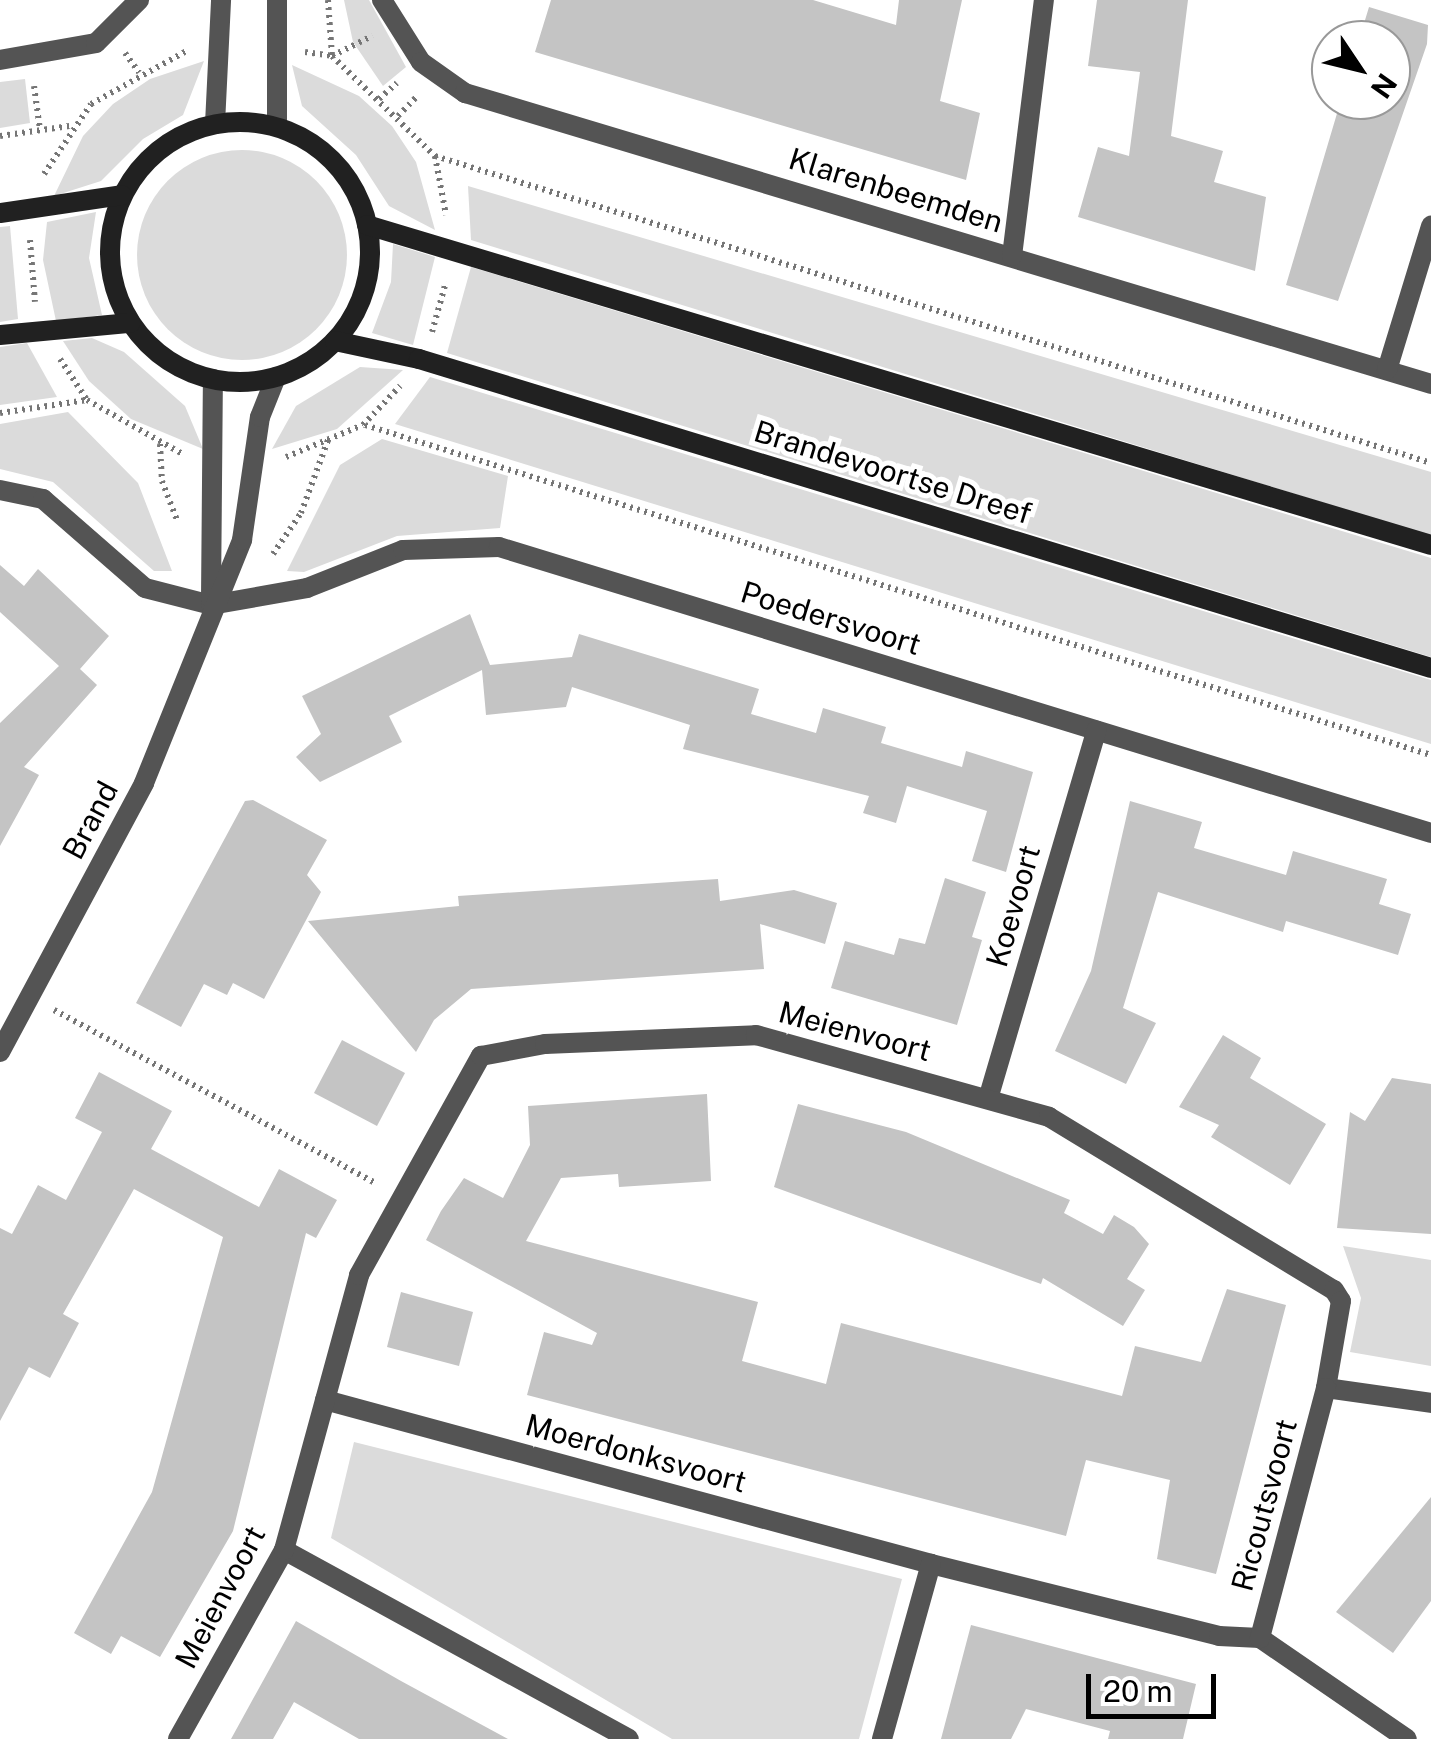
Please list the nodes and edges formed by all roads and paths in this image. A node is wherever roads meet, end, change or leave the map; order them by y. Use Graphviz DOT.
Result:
graph roads {
  1 [pos="139,0"];
  2 [pos="221,0"];
  3 [pos="276,0"];
  4 [pos="328,0"];
  5 [pos="382,0"];
  6 [pos="1044,0"];
  7 [pos="392,24"];
  8 [pos="30,56"];
  9 [pos="0,60"];
  10 [pos="120,82"];
  11 [pos="215,124"];
  12 [pos="70,126"];
  13 [pos="277,126"];
  14 [pos="40,130"];
  15 [pos="0,136"];
  16 [pos="435,156"];
  17 [pos="122,195"];
  18 [pos="32,208"];
  19 [pos="0,213"];
  20 [pos="368,225"];
  21 [pos="1431,226"];
  22 [pos="1012,256"];
  23 [pos="130,323"];
  24 [pos="42,328"];
  25 [pos="0,334"];
  26 [pos="335,340"];
  27 [pos="1387,370"];
  28 [pos="276,377"];
  29 [pos="213,380"];
  30 [pos="1431,384"];
  31 [pos="88,400"];
  32 [pos="0,413"];
  33 [pos="364,425"];
  34 [pos="160,444"];
  35 [pos="1431,463"];
  36 [pos="0,490"];
  37 [pos="1431,545"];
  38 [pos="210,605"];
  39 [pos="1431,668"];
  40 [pos="1096,731"];
  41 [pos="1431,756"];
  42 [pos="1431,833"];
  43 [pos="30,997"];
  44 [pos="0,1052"];
  45 [pos="988,1098"];
  46 [pos="400,1196"];
  47 [pos="1325,1282"];
  48 [pos="1326,1388"];
  49 [pos="324,1400"];
  50 [pos="1431,1404"];
  51 [pos="284,1550"];
  52 [pos="932,1564"];
  53 [pos="1260,1638"];
  54 [pos="178,1739"];
  55 [pos="629,1739"];
  56 [pos="882,1739"];
  57 [pos="1407,1739"];
  1 -- 8 [label="street"];
  2 -- 11 [label="street"];
  3 -- 13 [label="street"];
  4 -- 7 [label="path"];
  5 -- 7 [label="street, Klarenbeemden"];
  6 -- 22 [label="street"];
  7 -- 22 [label="street, Klarenbeemden"];
  8 -- 9 [label="street"];
  8 -- 14 [label="path"];
  10 -- 12 [label="path"];
  11 -- 13 [label="main road"];
  11 -- 17 [label="main road"];
  12 -- 14 [label="path"];
  12 -- 18 [label="path"];
  13 -- 20 [label="main road"];
  14 -- 15 [label="path"];
  16 -- 35 [label="path"];
  17 -- 18 [label="main road"];
  17 -- 23 [label="main road"];
  18 -- 19 [label="main road"];
  18 -- 24 [label="path"];
  20 -- 26 [label="main road"];
  20 -- 37 [label="main road"];
  21 -- 27 [label="street"];
  22 -- 27 [label="street, Klarenbeemden"];
  23 -- 24 [label="main road"];
  23 -- 29 [label="main road"];
  24 -- 25 [label="main road"];
  24 -- 31 [label="path"];
  26 -- 28 [label="main road"];
  26 -- 39 [label="main road, Brandevoortse Dreef"];
  27 -- 30 [label="street, Klarenbeemden"];
  28 -- 29 [label="main road"];
  28 -- 38 [label="street, Brand"];
  29 -- 38 [label="street, Brand"];
  31 -- 32 [label="path"];
  31 -- 34 [label="path"];
  33 -- 41 [label="path"];
  36 -- 38 [label="street"];
  38 -- 40 [label="street, Poedersvoort"];
  38 -- 43 [label="street, Brand"];
  40 -- 42 [label="street, Poedersvoort"];
  40 -- 45 [label="street, Koevoort"];
  43 -- 44 [label="street, Brand"];
  43 -- 46 [label="path"];
  45 -- 46 [label="street, Meienvoort"];
  45 -- 47 [label="street, Meienvoort"];
  46 -- 49 [label="street, Meienvoort"];
  47 -- 48 [label="street, Ricoutsvoort"];
  48 -- 50 [label="street, Ricoutsvoort"];
  48 -- 53 [label="street, Ricoutsvoort"];
  49 -- 51 [label="street, Meienvoort"];
  49 -- 52 [label="street, Moerdonksvoort"];
  51 -- 54 [label="street, Meienvoort"];
  51 -- 55 [label="street"];
  52 -- 53 [label="street, Moerdonksvoort"];
  52 -- 56 [label="street"];
  53 -- 57 [label="street, Moerdonksvoort"];
}
